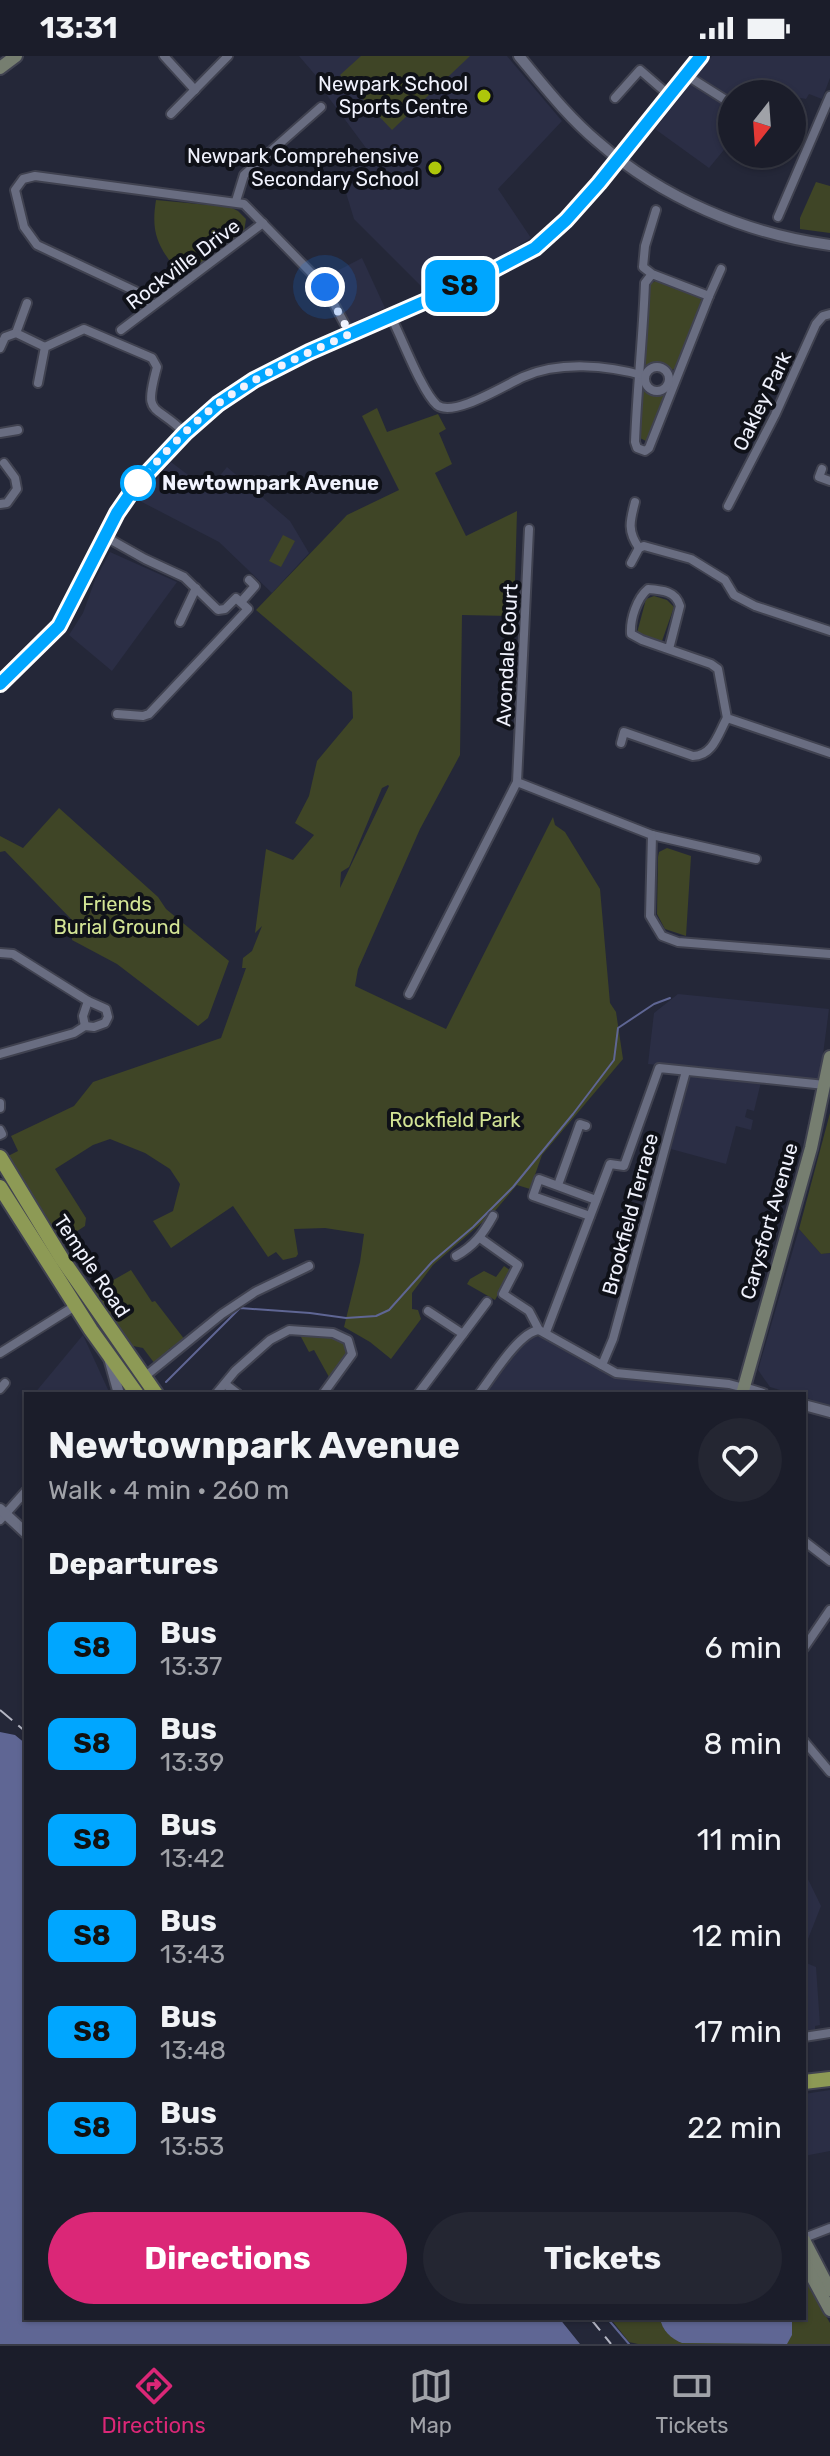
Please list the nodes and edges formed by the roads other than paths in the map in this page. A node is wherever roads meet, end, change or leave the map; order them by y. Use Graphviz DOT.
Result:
graph roads {
  1 [pos="16,56"];
  2 [pos="164,56"];
  3 [pos="228,56"];
  4 [pos="519,56"];
  5 [pos="701,56"];
  6 [pos="0,68"];
  7 [pos="686,75"];
  8 [pos="195,90"];
  9 [pos="718,95"];
  10 [pos="670,96"];
  11 [pos="830,96"];
  12 [pos="615,98"];
  13 [pos="321,107"];
  14 [pos="171,114"];
  15 [pos="619,159"];
  16 [pos="236,201"];
  17 [pos="656,210"];
  18 [pos="778,217"];
  19 [pos="263,223"];
  20 [pos="830,245"];
  21 [pos="721,269"];
  22 [pos="652,274"];
  23 [pos="709,296"];
  24 [pos="27,303"];
  25 [pos="153,305"];
  26 [pos="830,314"];
  27 [pos="391,317"];
  28 [pos="121,330"];
  29 [pos="16,333"];
  30 [pos="350,334"];
  31 [pos="45,347"];
  32 [pos="0,348"];
  33 [pos="642,375"];
  34 [pos="674,378"];
  35 [pos="38,383"];
  36 [pos="18,430"];
  37 [pos="0,433"];
  38 [pos="185,433"];
  39 [pos="4,463"];
  40 [pos="822,469"];
  41 [pos="830,481"];
  42 [pos="635,502"];
  43 [pos="0,504"];
  44 [pos="728,506"];
  45 [pos="529,529"];
  46 [pos="104,536"];
  47 [pos="639,548"];
  48 [pos="631,563"];
  49 [pos="249,580"];
  50 [pos="196,588"];
  51 [pos="241,602"];
  52 [pos="180,622"];
  53 [pos="830,631"];
  54 [pos="669,649"];
  55 [pos="0,684"];
  56 [pos="117,714"];
  57 [pos="731,720"];
  58 [pos="621,743"];
  59 [pos="830,753"];
  60 [pos="517,782"];
  61 [pos="652,835"];
  62 [pos="756,859"];
  63 [pos="0,953"];
  64 [pos="830,954"];
  65 [pos="409,994"];
  66 [pos="88,1001"];
  67 [pos="85,1026"];
  68 [pos="0,1054"];
  69 [pos="830,1057"];
  70 [pos="686,1071"];
  71 [pos="825,1085"];
  72 [pos="586,1126"];
  73 [pos="0,1157"];
  74 [pos="558,1185"];
  75 [pos="0,1188"];
  76 [pos="596,1200"];
  77 [pos="493,1216"];
  78 [pos="590,1216"];
  79 [pos="480,1238"];
  80 [pos="456,1256"];
  81 [pos="309,1266"];
  82 [pos="487,1302"];
  83 [pos="75,1306"];
  84 [pos="428,1311"];
  85 [pos="543,1331"];
  86 [pos="463,1334"];
  87 [pos="0,1353"];
  88 [pos="109,1356"];
  89 [pos="602,1365"];
  90 [pos="143,1378"];
  91 [pos="225,1384"];
  92 [pos="743,1391"];
  93 [pos="118,1392"];
  94 [pos="136,1392"];
  95 [pos="154,1392"];
  96 [pos="218,1392"];
  97 [pos="235,1392"];
  98 [pos="324,1392"];
  99 [pos="420,1392"];
  100 [pos="481,1392"];
  101 [pos="806,1406"];
  102 [pos="830,1412"];
  103 [pos="24,1493"];
  104 [pos="2,1514"];
  105 [pos="24,1531"];
  106 [pos="806,1543"];
  107 [pos="830,1561"];
  108 [pos="830,1610"];
  109 [pos="806,1645"];
  110 [pos="806,1743"];
  111 [pos="830,1772"];
  112 [pos="830,2033"];
  113 [pos="806,2037"];
  114 [pos="830,2079"];
  115 [pos="806,2082"];
  116 [pos="830,2228"];
  117 [pos="806,2238"];
  118 [pos="806,2243"];
  119 [pos="806,2266"];
  120 [pos="830,2290"];
  121 [pos="830,2310"];
  1 -- 6 [label="main road"];
  2 -- 8 [label="street"];
  3 -- 8 [label="street"];
  4 -- 15 [label="street"];
  5 -- 7 [label="main road"];
  7 -- 9 [label="street"];
  7 -- 10 [label="main road"];
  8 -- 14 [label="street"];
  10 -- 12 [label="street"];
  10 -- 15 [label="main road"];
  11 -- 18 [label="street"];
  13 -- 16 [label="street"];
  15 -- 20 [label="street"];
  15 -- 27 [label="main road"];
  16 -- 19 [label="street"];
  16 -- 25 [label="street"];
  17 -- 22 [label="street"];
  19 -- 25 [label="street, Rockville Drive"];
  19 -- 30 [label="street"];
  21 -- 23 [label="street"];
  22 -- 23 [label="street"];
  22 -- 33 [label="street"];
  23 -- 34 [label="street"];
  24 -- 29 [label="street"];
  25 -- 28 [label="street, Rockville Drive"];
  26 -- 44 [label="street, Oakley Park"];
  27 -- 30 [label="main road"];
  27 -- 33 [label="street"];
  29 -- 31 [label="street"];
  29 -- 32 [label="street"];
  30 -- 38 [label="main road"];
  31 -- 35 [label="street"];
  31 -- 38 [label="street"];
  33 -- 34 [label="street"];
  33 -- 34 [label="street"];
  33 -- 34 [label="street"];
  36 -- 37 [label="street"];
  38 -- 46 [label="main road"];
  39 -- 43 [label="street"];
  40 -- 41 [label="street"];
  42 -- 47 [label="street"];
  45 -- 60 [label="street, Avondale Court"];
  46 -- 50 [label="street"];
  46 -- 55 [label="main road"];
  47 -- 48 [label="street"];
  47 -- 53 [label="street"];
  49 -- 51 [label="street"];
  50 -- 51 [label="street"];
  50 -- 52 [label="street"];
  51 -- 56 [label="street"];
  54 -- 54 [label="street"];
  54 -- 57 [label="street"];
  57 -- 58 [label="street"];
  57 -- 59 [label="street"];
  60 -- 61 [label="street"];
  60 -- 65 [label="street, Avondale Court"];
  61 -- 62 [label="street"];
  61 -- 64 [label="street"];
  63 -- 66 [label="street"];
  66 -- 67 [label="street"];
  66 -- 67 [label="street"];
  67 -- 68 [label="street"];
  69 -- 71 [label="main road, Carysfort Avenue"];
  70 -- 71 [label="street"];
  70 -- 76 [label="street"];
  70 -- 89 [label="street, Brookfield Terrace"];
  71 -- 92 [label="main road, Carysfort Avenue"];
  72 -- 74 [label="street"];
  73 -- 90 [label="highway, Temple Road"];
  74 -- 76 [label="street"];
  74 -- 78 [label="street"];
  75 -- 83 [label="highway, Temple Road"];
  76 -- 78 [label="street"];
  77 -- 79 [label="street"];
  78 -- 85 [label="street"];
  79 -- 80 [label="street"];
  79 -- 85 [label="street"];
  81 -- 90 [label="street"];
  82 -- 86 [label="street"];
  83 -- 87 [label="street"];
  83 -- 88 [label="highway, Temple Road"];
  84 -- 86 [label="street"];
  85 -- 89 [label="street"];
  85 -- 100 [label="street"];
  86 -- 99 [label="street"];
  88 -- 93 [label="street, Temple Road"];
  88 -- 94 [label="highway, Temple Road"];
  89 -- 92 [label="street"];
  90 -- 95 [label="highway, Temple Road"];
  91 -- 96 [label="street"];
  91 -- 97 [label="street"];
  91 -- 98 [label="street"];
  101 -- 102 [label="street"];
  103 -- 104 [label="street"];
  104 -- 105 [label="street"];
  106 -- 107 [label="street"];
  108 -- 109 [label="street"];
  110 -- 111 [label="street"];
  112 -- 113 [label="street"];
  114 -- 115 [label="highway"];
  116 -- 117 [label="street"];
  118 -- 120 [label="main road"];
  119 -- 121 [label="main road"];
}
